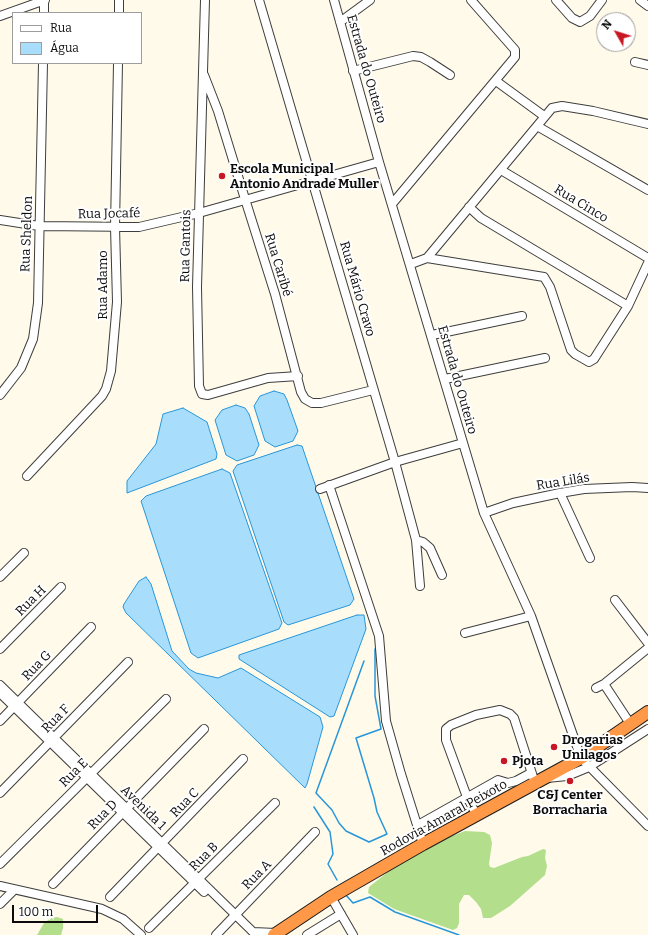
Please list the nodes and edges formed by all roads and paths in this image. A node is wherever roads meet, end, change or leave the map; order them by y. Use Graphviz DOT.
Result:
graph roads {
  1 [pos="45,0"];
  2 [pos="119,0"];
  3 [pos="206,0"];
  4 [pos="259,0"];
  5 [pos="334,0"];
  6 [pos="370,0"];
  7 [pos="471,0"];
  8 [pos="556,0"];
  9 [pos="602,0"];
  10 [pos="640,0"];
  11 [pos="648,6"];
  12 [pos="44,12"];
  13 [pos="119,12"];
  14 [pos="0,16"];
  15 [pos="340,22"];
  16 [pos="635,62"];
  17 [pos="43,64"];
  18 [pos="118,64"];
  19 [pos="648,65"];
  20 [pos="353,71"];
  21 [pos="202,72"];
  22 [pos="450,75"];
  23 [pos="496,80"];
  24 [pos="544,116"];
  25 [pos="648,124"];
  26 [pos="536,126"];
  27 [pos="379,162"];
  28 [pos="501,170"];
  29 [pos="313,181"];
  30 [pos="648,190"];
  31 [pos="246,199"];
  32 [pos="392,204"];
  33 [pos="469,207"];
  34 [pos="199,213"];
  35 [pos="0,220"];
  36 [pos="39,226"];
  37 [pos="115,227"];
  38 [pos="427,258"];
  39 [pos="648,258"];
  40 [pos="648,263"];
  41 [pos="411,264"];
  42 [pos="628,306"];
  43 [pos="522,316"];
  44 [pos="432,335"];
  45 [pos="545,358"];
  46 [pos="298,376"];
  47 [pos="445,379"];
  48 [pos="373,390"];
  49 [pos="0,395"];
  50 [pos="463,443"];
  51 [pos="395,462"];
  52 [pos="27,476"];
  53 [pos="329,485"];
  54 [pos="648,488"];
  55 [pos="320,490"];
  56 [pos="560,493"];
  57 [pos="484,513"];
  58 [pos="416,540"];
  59 [pos="24,553"];
  60 [pos="590,558"];
  61 [pos="442,575"];
  62 [pos="0,577"];
  63 [pos="420,586"];
  64 [pos="61,587"];
  65 [pos="615,600"];
  66 [pos="531,616"];
  67 [pos="91,627"];
  68 [pos="465,634"];
  69 [pos="648,643"];
  70 [pos="648,648"];
  71 [pos="0,649"];
  72 [pos="128,662"];
  73 [pos="0,684"];
  74 [pos="0,694"];
  75 [pos="166,699"];
  76 [pos="16,705"];
  77 [pos="648,712"];
  78 [pos="0,721"];
  79 [pos="630,725"];
  80 [pos="204,729"];
  81 [pos="647,731"];
  82 [pos="52,740"];
  83 [pos="243,759"];
  84 [pos="585,762"];
  85 [pos="88,776"];
  86 [pos="537,778"];
  87 [pos="0,793"];
  88 [pos="467,797"];
  89 [pos="275,803"];
  90 [pos="124,811"];
  91 [pos="476,814"];
  92 [pos="418,825"];
  93 [pos="648,826"];
  94 [pos="315,832"];
  95 [pos="423,844"];
  96 [pos="161,846"];
  97 [pos="0,864"];
  98 [pos="197,881"];
  99 [pos="54,884"];
  100 [pos="0,886"];
  101 [pos="14,890"];
  102 [pos="339,893"];
  103 [pos="110,897"];
  104 [pos="0,904"];
  105 [pos="341,914"];
  106 [pos="233,917"];
  107 [pos="149,928"];
  108 [pos="275,934"];
  109 [pos="141,935"];
  110 [pos="216,935"];
  111 [pos="247,935"];
  112 [pos="307,935"];
  113 [pos="352,935"];
  1 -- 12 [label="street"];
  1 -- 14 [label="street"];
  2 -- 13 [label="street"];
  3 -- 21 [label="street, Rua Gantois"];
  4 -- 29 [label="street, Rua Mário Cravo"];
  5 -- 15 [label="street, Estrada do Outeiro"];
  6 -- 15 [label="street"];
  7 -- 23 [label="street"];
  8 -- 9 [label="street"];
  10 -- 11 [label="street"];
  15 -- 20 [label="street, Estrada do Outeiro"];
  16 -- 19 [label="street"];
  17 -- 36 [label="street, Rua Sheldon"];
  18 -- 37 [label="street, Rua Adamo"];
  20 -- 22 [label="street"];
  20 -- 27 [label="street, Estrada do Outeiro"];
  21 -- 31 [label="street, Rua Caribé"];
  21 -- 34 [label="street, Rua Gantois"];
  23 -- 24 [label="street"];
  23 -- 32 [label="street"];
  24 -- 25 [label="street"];
  24 -- 26 [label="street"];
  26 -- 28 [label="street"];
  26 -- 30 [label="street"];
  27 -- 29 [label="street, Rua Jocafé"];
  27 -- 32 [label="street, Estrada do Outeiro"];
  28 -- 33 [label="street"];
  28 -- 39 [label="street, Rua Cinco"];
  29 -- 31 [label="street, Rua Jocafé"];
  29 -- 48 [label="street, Rua Mário Cravo"];
  31 -- 34 [label="street, Rua Jocafé"];
  31 -- 46 [label="street, Rua Caribé"];
  32 -- 41 [label="street, Estrada do Outeiro"];
  33 -- 38 [label="street"];
  33 -- 42 [label="street"];
  34 -- 37 [label="street, Rua Jocafé"];
  34 -- 46 [label="street, Rua Gantois"];
  35 -- 36 [label="street, Rua Jocafé"];
  36 -- 37 [label="street, Rua Jocafé"];
  36 -- 49 [label="street, Rua Sheldon"];
  37 -- 52 [label="street, Rua Adamo"];
  38 -- 41 [label="street"];
  38 -- 42 [label="street"];
  40 -- 42 [label="street"];
  41 -- 44 [label="street, Estrada do Outeiro"];
  43 -- 44 [label="street"];
  44 -- 47 [label="street, Estrada do Outeiro"];
  45 -- 47 [label="street"];
  46 -- 48 [label="street, Rua Caribé"];
  47 -- 50 [label="street, Estrada do Outeiro"];
  48 -- 51 [label="street, Rua Mário Cravo"];
  50 -- 51 [label="street"];
  50 -- 57 [label="street, Estrada do Outeiro"];
  51 -- 53 [label="street"];
  51 -- 58 [label="street, Rua Mário Cravo"];
  53 -- 55 [label="street"];
  53 -- 92 [label="street"];
  54 -- 56 [label="street, Rua Lilás"];
  56 -- 57 [label="street, Rua Lilás"];
  56 -- 60 [label="street"];
  57 -- 66 [label="street, Estrada do Outeiro"];
  58 -- 61 [label="street"];
  58 -- 63 [label="street, Rua Mário Cravo"];
  59 -- 62 [label="street"];
  64 -- 71 [label="street, Rua H"];
  65 -- 69 [label="street"];
  66 -- 68 [label="street"];
  66 -- 84 [label="street, Estrada do Outeiro"];
  67 -- 76 [label="street, Rua G"];
  70 -- 79 [label="street"];
  72 -- 82 [label="street, Rua F"];
  73 -- 76 [label="street, Avenida 1"];
  74 -- 76 [label="street, Avenida 1"];
  75 -- 85 [label="street, Rua E"];
  76 -- 78 [label="street, Rua G"];
  76 -- 82 [label="street, Avenida 1"];
  77 -- 79 [label="highway, Rodovia Amaral Peixoto"];
  79 -- 84 [label="highway, Rodovia Amaral Peixoto"];
  80 -- 90 [label="street, Rua D"];
  81 -- 84 [label="street"];
  82 -- 85 [label="street, Avenida 1"];
  82 -- 87 [label="street, Rua F"];
  83 -- 96 [label="street, Rua C"];
  84 -- 86 [label="highway, Rodovia Amaral Peixoto"];
  84 -- 93 [label="street"];
  85 -- 90 [label="street, Avenida 1"];
  85 -- 97 [label="street, Rua E"];
  86 -- 88 [label="street"];
  86 -- 88 [label="street"];
  86 -- 91 [label="highway, Rodovia Amaral Peixoto"];
  88 -- 91 [label="street"];
  88 -- 92 [label="street"];
  89 -- 98 [label="street, Rua B"];
  90 -- 96 [label="street, Avenida 1"];
  90 -- 99 [label="street, Rua D"];
  91 -- 95 [label="highway, Rodovia Amaral Peixoto"];
  92 -- 95 [label="street"];
  94 -- 106 [label="street, Rua A"];
  95 -- 102 [label="highway, Rodovia Amaral Peixoto"];
  96 -- 98 [label="street, Avenida 1"];
  96 -- 103 [label="street, Rua C"];
  98 -- 106 [label="street, Avenida 1"];
  98 -- 107 [label="street, Rua B"];
  100 -- 101 [label="street"];
  101 -- 104 [label="street"];
  101 -- 109 [label="street"];
  102 -- 105 [label="street"];
  102 -- 108 [label="highway, Rodovia Amaral Peixoto"];
  105 -- 112 [label="street"];
  105 -- 113 [label="street"];
  106 -- 108 [label="street, Avenida 1"];
  106 -- 110 [label="street, Rua A"];
  106 -- 111 [label="street, Avenida 1"];
}
